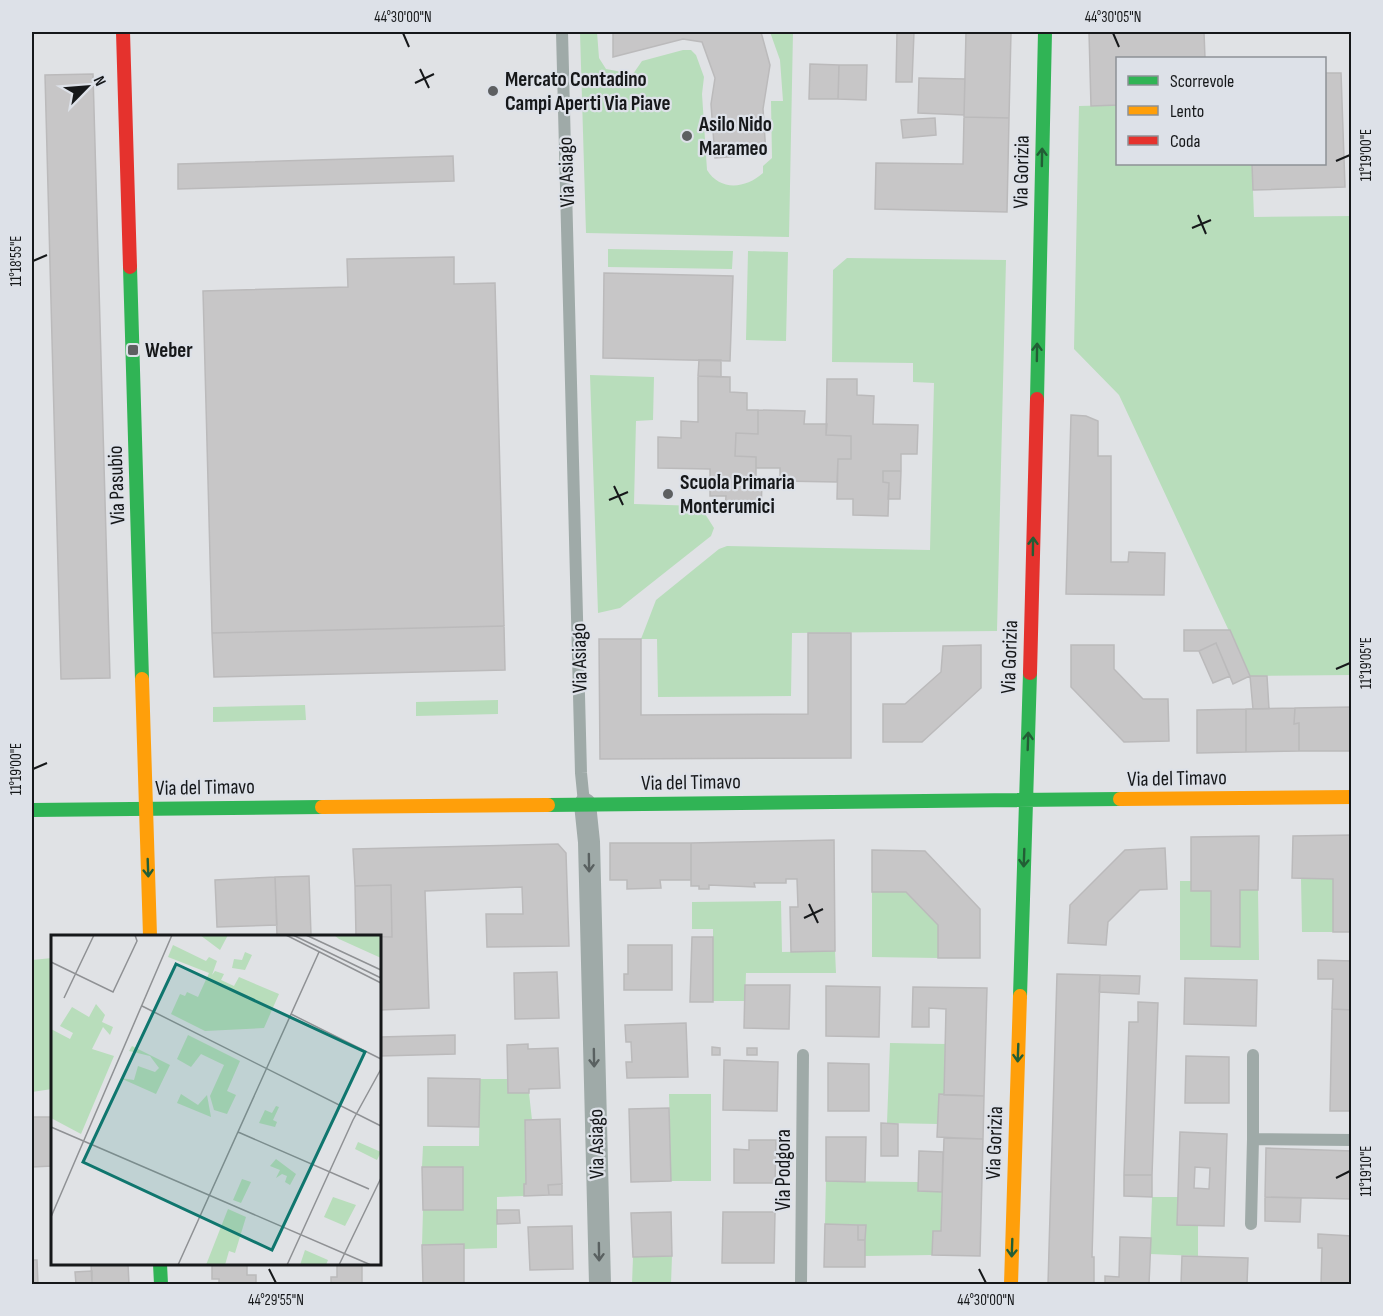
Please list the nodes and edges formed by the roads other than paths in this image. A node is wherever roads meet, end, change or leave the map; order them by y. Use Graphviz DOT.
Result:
graph roads {
  1 [pos="123,32"];
  2 [pos="562,32"];
  3 [pos="1045,32"];
  4 [pos="1352,797"];
  5 [pos="1026,800"];
  6 [pos="585,804"];
  7 [pos="147,809"];
  8 [pos="32,810"];
  9 [pos="150,935"];
  10 [pos="803,1055"];
  11 [pos="1253,1055"];
  12 [pos="1253,1139"];
  13 [pos="1352,1140"];
  14 [pos="1251,1224"];
  15 [pos="160,1265"];
  16 [pos="161,1284"];
  17 [pos="600,1284"];
  18 [pos="801,1284"];
  19 [pos="1011,1284"];
  1 -- 7 [label="street, Via Pasubio"];
  2 -- 6 [label="lane, Via Asiago"];
  5 -- 3 [label="street, Via Gorizia, one-way"];
  4 -- 5 [label="street, Via del Timavo"];
  5 -- 6 [label="street, Via del Timavo"];
  5 -- 19 [label="street, Via Gorizia, one-way"];
  6 -- 7 [label="street, Via del Timavo"];
  6 -- 17 [label="street, Via Asiago, one-way"];
  7 -- 8 [label="street, Via del Timavo"];
  7 -- 9 [label="street, Via Pasubio, one-way"];
  10 -- 18 [label="lane, Via Podgora"];
  11 -- 12 [label="lane"];
  12 -- 13 [label="lane"];
  12 -- 14 [label="lane"];
  15 -- 16 [label="street"];
}
